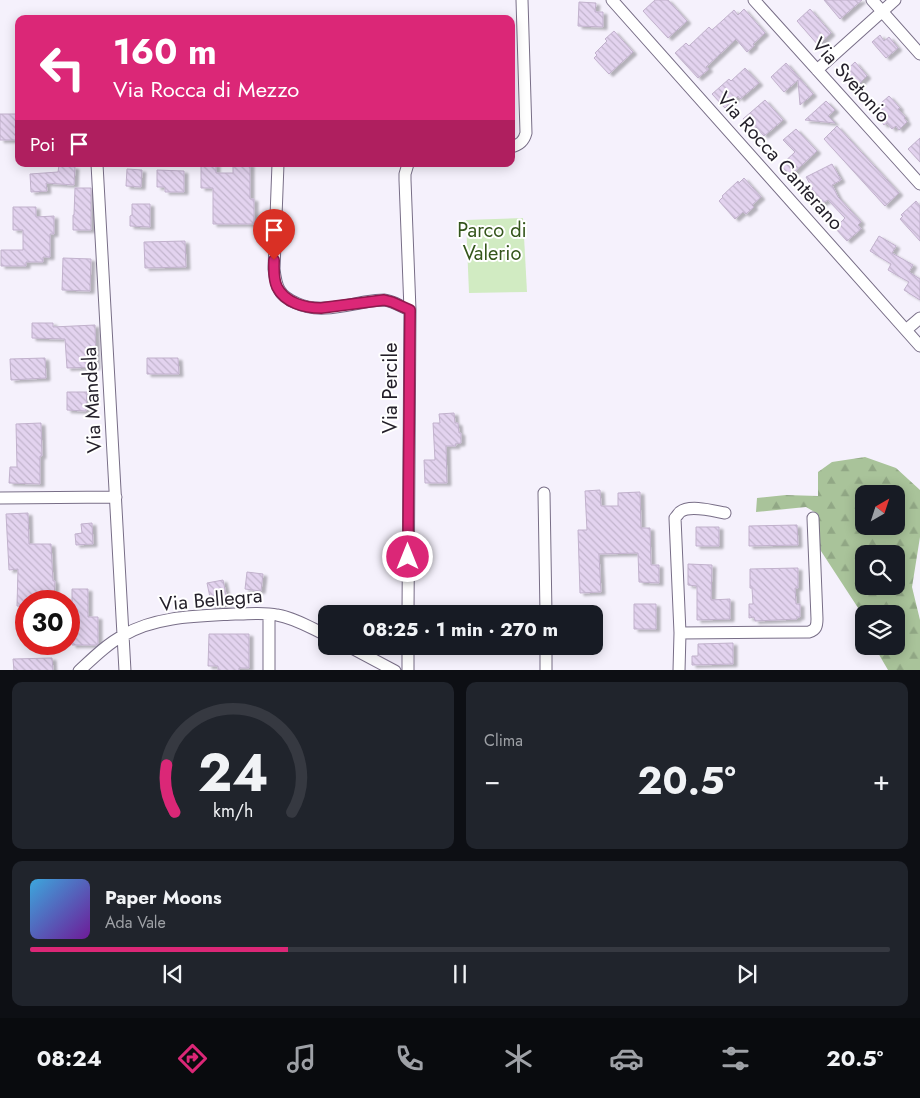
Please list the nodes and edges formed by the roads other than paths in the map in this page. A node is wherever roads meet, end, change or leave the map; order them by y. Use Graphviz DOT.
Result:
graph roads {
  1 [pos="522,0"];
  2 [pos="612,0"];
  3 [pos="754,0"];
  4 [pos="872,0"];
  5 [pos="895,0"];
  6 [pos="882,12"];
  7 [pos="920,54"];
  8 [pos="817,70"];
  9 [pos="515,145"];
  10 [pos="97,167"];
  11 [pos="278,167"];
  12 [pos="407,167"];
  13 [pos="920,184"];
  14 [pos="410,310"];
  15 [pos="920,318"];
  16 [pos="906,330"];
  17 [pos="920,346"];
  18 [pos="544,493"];
  19 [pos="116,497"];
  20 [pos="0,498"];
  21 [pos="725,513"];
  22 [pos="813,518"];
  23 [pos="408,605"];
  24 [pos="546,605"];
  25 [pos="269,614"];
  26 [pos="318,632"];
  27 [pos="680,633"];
  28 [pos="123,635"];
  29 [pos="366,655"];
  30 [pos="408,655"];
  31 [pos="546,655"];
  32 [pos="79,670"];
  33 [pos="125,670"];
  34 [pos="269,670"];
  35 [pos="395,670"];
  36 [pos="408,670"];
  37 [pos="546,670"];
  38 [pos="679,670"];
  1 -- 9 [label="street"];
  2 -- 16 [label="street, Via Rocca Canterano"];
  3 -- 8 [label="street, Via Svetonio"];
  4 -- 6 [label="street"];
  5 -- 6 [label="street"];
  6 -- 7 [label="street"];
  6 -- 8 [label="street"];
  8 -- 13 [label="street, Via Svetonio"];
  10 -- 19 [label="street, Via Mandela"];
  11 -- 14 [label="street"];
  12 -- 14 [label="street, Via Percile"];
  14 -- 23 [label="street, Via Percile"];
  15 -- 16 [label="street"];
  16 -- 17 [label="street, Via Rocca Canterano"];
  18 -- 24 [label="street"];
  19 -- 20 [label="street"];
  19 -- 28 [label="street, Via Mandela"];
  21 -- 27 [label="street"];
  22 -- 27 [label="street"];
  25 -- 26 [label="street, Via Bellegra"];
  25 -- 28 [label="street, Via Bellegra"];
  25 -- 34 [label="street"];
  27 -- 38 [label="street"];
  28 -- 32 [label="street, Via Bellegra"];
  28 -- 33 [label="street, Via Mandela"];
  29 -- 35 [label="street"];
  30 -- 36 [label="street"];
  31 -- 37 [label="street"];
}
